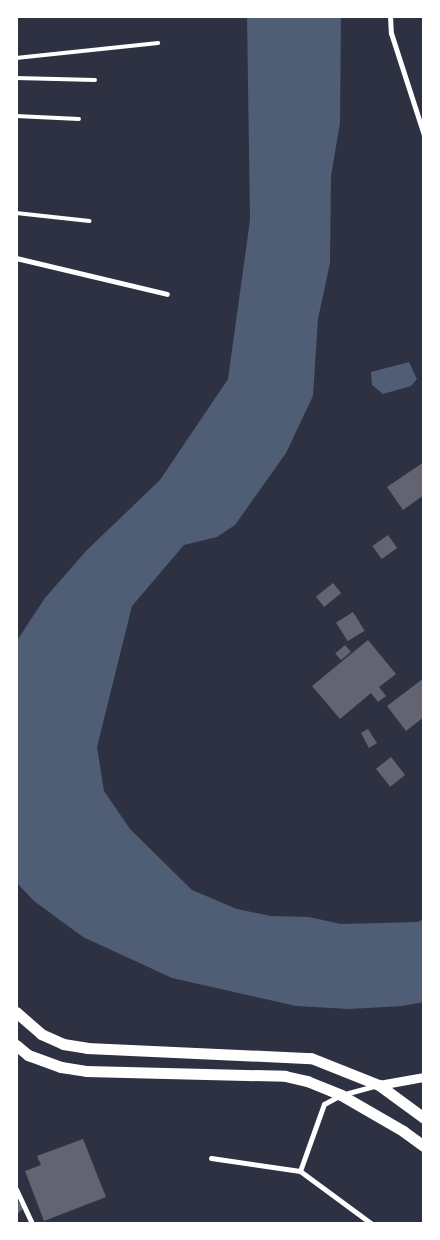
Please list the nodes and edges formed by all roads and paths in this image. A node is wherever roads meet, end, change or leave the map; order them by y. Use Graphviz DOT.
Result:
graph roads {
  1 [pos="390,16"];
  2 [pos="158,43"];
  3 [pos="16,58"];
  4 [pos="16,78"];
  5 [pos="95,80"];
  6 [pos="16,116"];
  7 [pos="79,119"];
  8 [pos="424,136"];
  9 [pos="16,213"];
  10 [pos="90,221"];
  11 [pos="16,258"];
  12 [pos="167,294"];
  13 [pos="16,1012"];
  14 [pos="16,1045"];
  15 [pos="424,1077"];
  16 [pos="379,1085"];
  17 [pos="341,1095"];
  18 [pos="424,1118"];
  19 [pos="424,1146"];
  20 [pos="211,1158"];
  21 [pos="300,1171"];
  22 [pos="16,1189"];
  23 [pos="32,1224"];
  24 [pos="372,1224"];
  1 -- 8 [label="street"];
  2 -- 3 [label="lane"];
  4 -- 5 [label="lane"];
  6 -- 7 [label="lane"];
  9 -- 10 [label="lane"];
  11 -- 12 [label="street"];
  13 -- 16 [label="main road"];
  14 -- 17 [label="main road"];
  15 -- 16 [label="street"];
  16 -- 17 [label="street"];
  16 -- 18 [label="main road"];
  17 -- 19 [label="main road"];
  17 -- 21 [label="street"];
  20 -- 21 [label="street"];
  21 -- 24 [label="street"];
  22 -- 23 [label="street"];
}
